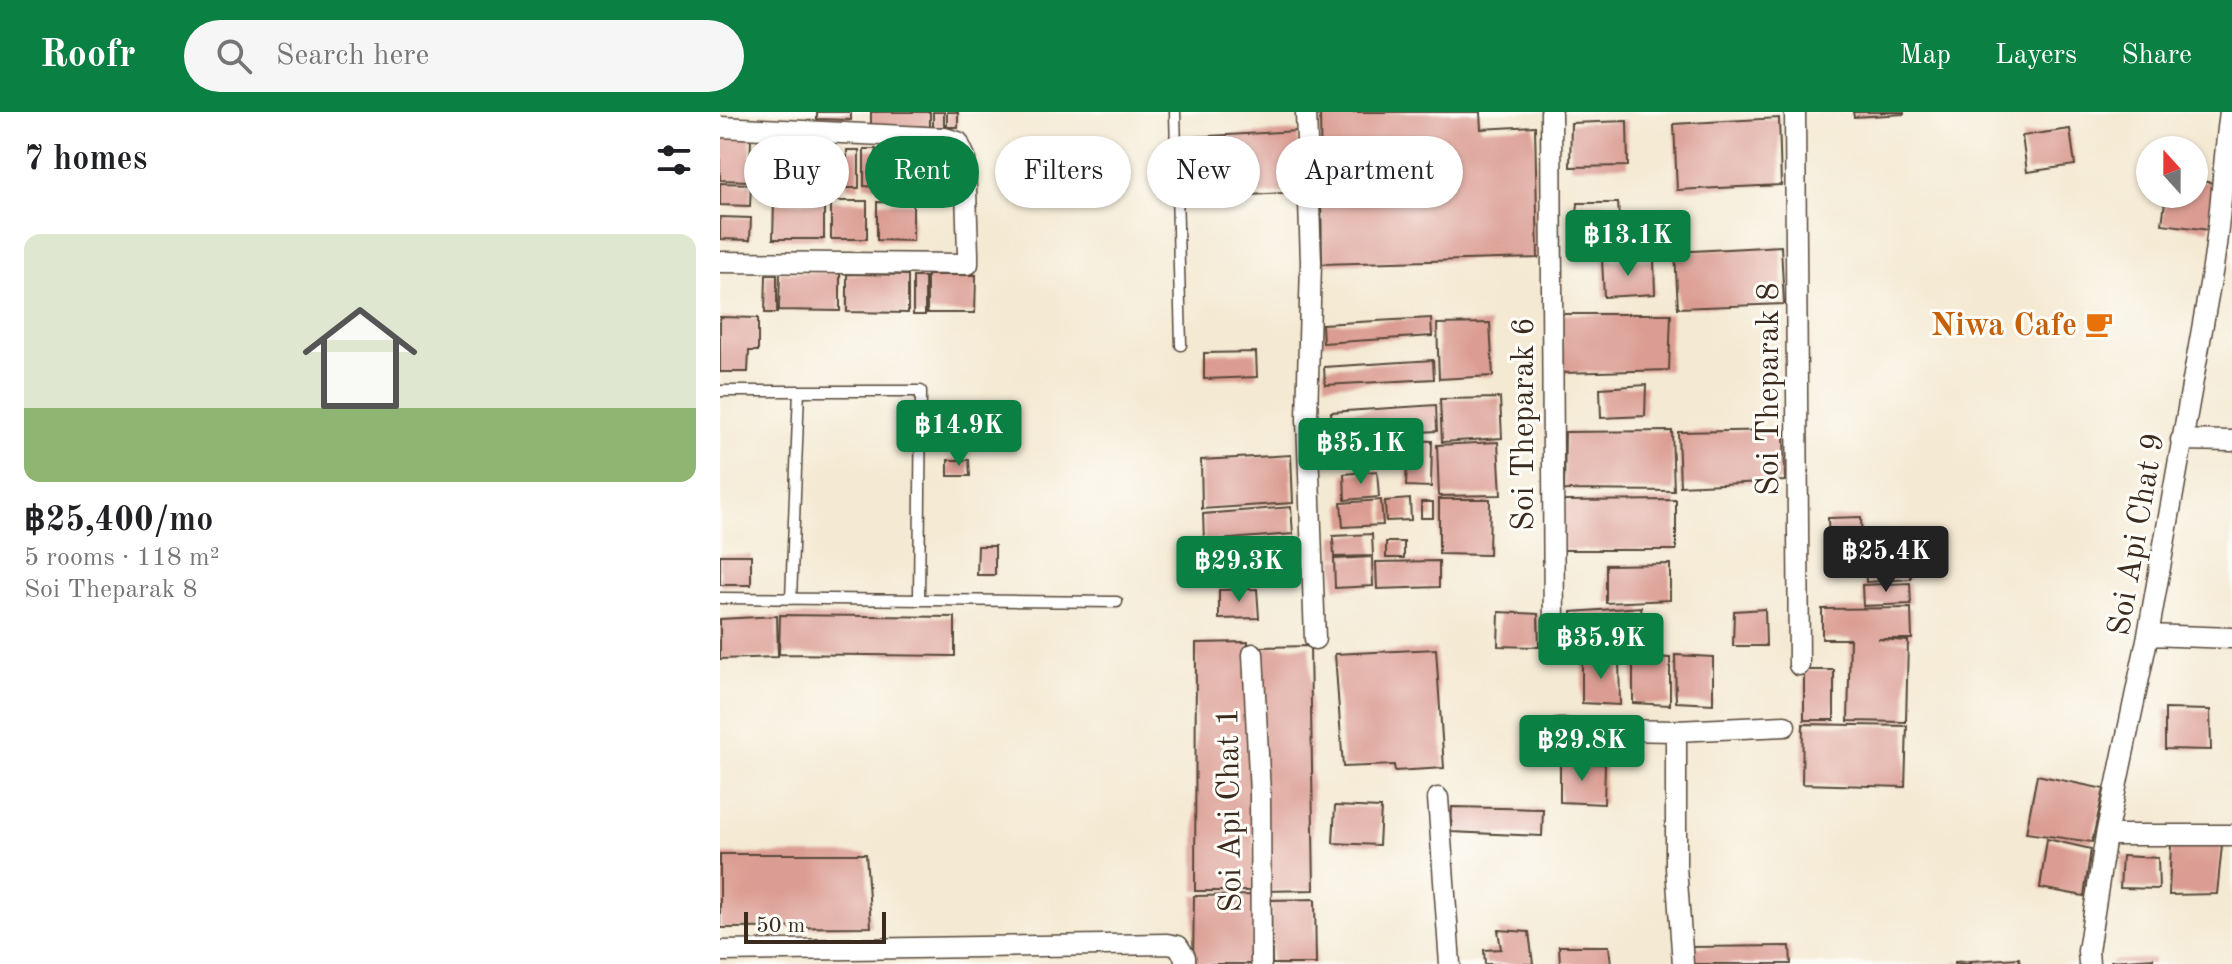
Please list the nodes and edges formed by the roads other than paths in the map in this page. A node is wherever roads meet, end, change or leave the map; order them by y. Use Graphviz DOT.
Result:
graph roads {
  1 [pos="1175,112"];
  2 [pos="1306,112"];
  3 [pos="1551,112"];
  4 [pos="1795,112"];
  5 [pos="2230,112"];
  6 [pos="720,127"];
  7 [pos="720,262"];
  8 [pos="2222,267"];
  9 [pos="1181,345"];
  10 [pos="720,391"];
  11 [pos="799,391"];
  12 [pos="2181,440"];
  13 [pos="2232,441"];
  14 [pos="720,598"];
  15 [pos="791,599"];
  16 [pos="919,600"];
  17 [pos="1117,602"];
  18 [pos="2148,635"];
  19 [pos="2232,638"];
  20 [pos="1315,639"];
  21 [pos="1554,640"];
  22 [pos="1253,654"];
  23 [pos="1799,665"];
  24 [pos="1785,726"];
  25 [pos="1558,729"];
  26 [pos="1676,731"];
  27 [pos="1438,798"];
  28 [pos="2106,835"];
  29 [pos="2232,835"];
  30 [pos="720,951"];
  31 [pos="1185,964"];
  32 [pos="1261,964"];
  33 [pos="1450,964"];
  34 [pos="1683,964"];
  35 [pos="2089,964"];
  1 -- 9 [label="lane"];
  2 -- 20 [label="street"];
  3 -- 21 [label="street, Soi Theparak 6"];
  4 -- 23 [label="street, Soi Theparak 8"];
  5 -- 8 [label="street, Soi Api Chat 9"];
  6 -- 7 [label="street"];
  8 -- 12 [label="street, Soi Api Chat 9"];
  10 -- 11 [label="lane"];
  11 -- 15 [label="lane"];
  11 -- 16 [label="lane"];
  12 -- 13 [label="street"];
  12 -- 18 [label="street, Soi Api Chat 9"];
  14 -- 15 [label="lane"];
  15 -- 16 [label="lane"];
  16 -- 17 [label="lane"];
  18 -- 19 [label="street"];
  18 -- 28 [label="street, Soi Api Chat 9"];
  22 -- 32 [label="street, Soi Api Chat 1"];
  24 -- 26 [label="street"];
  25 -- 26 [label="street"];
  26 -- 34 [label="street"];
  27 -- 33 [label="street"];
  28 -- 29 [label="street"];
  28 -- 35 [label="street, Soi Api Chat 9"];
  30 -- 31 [label="street"];
}
